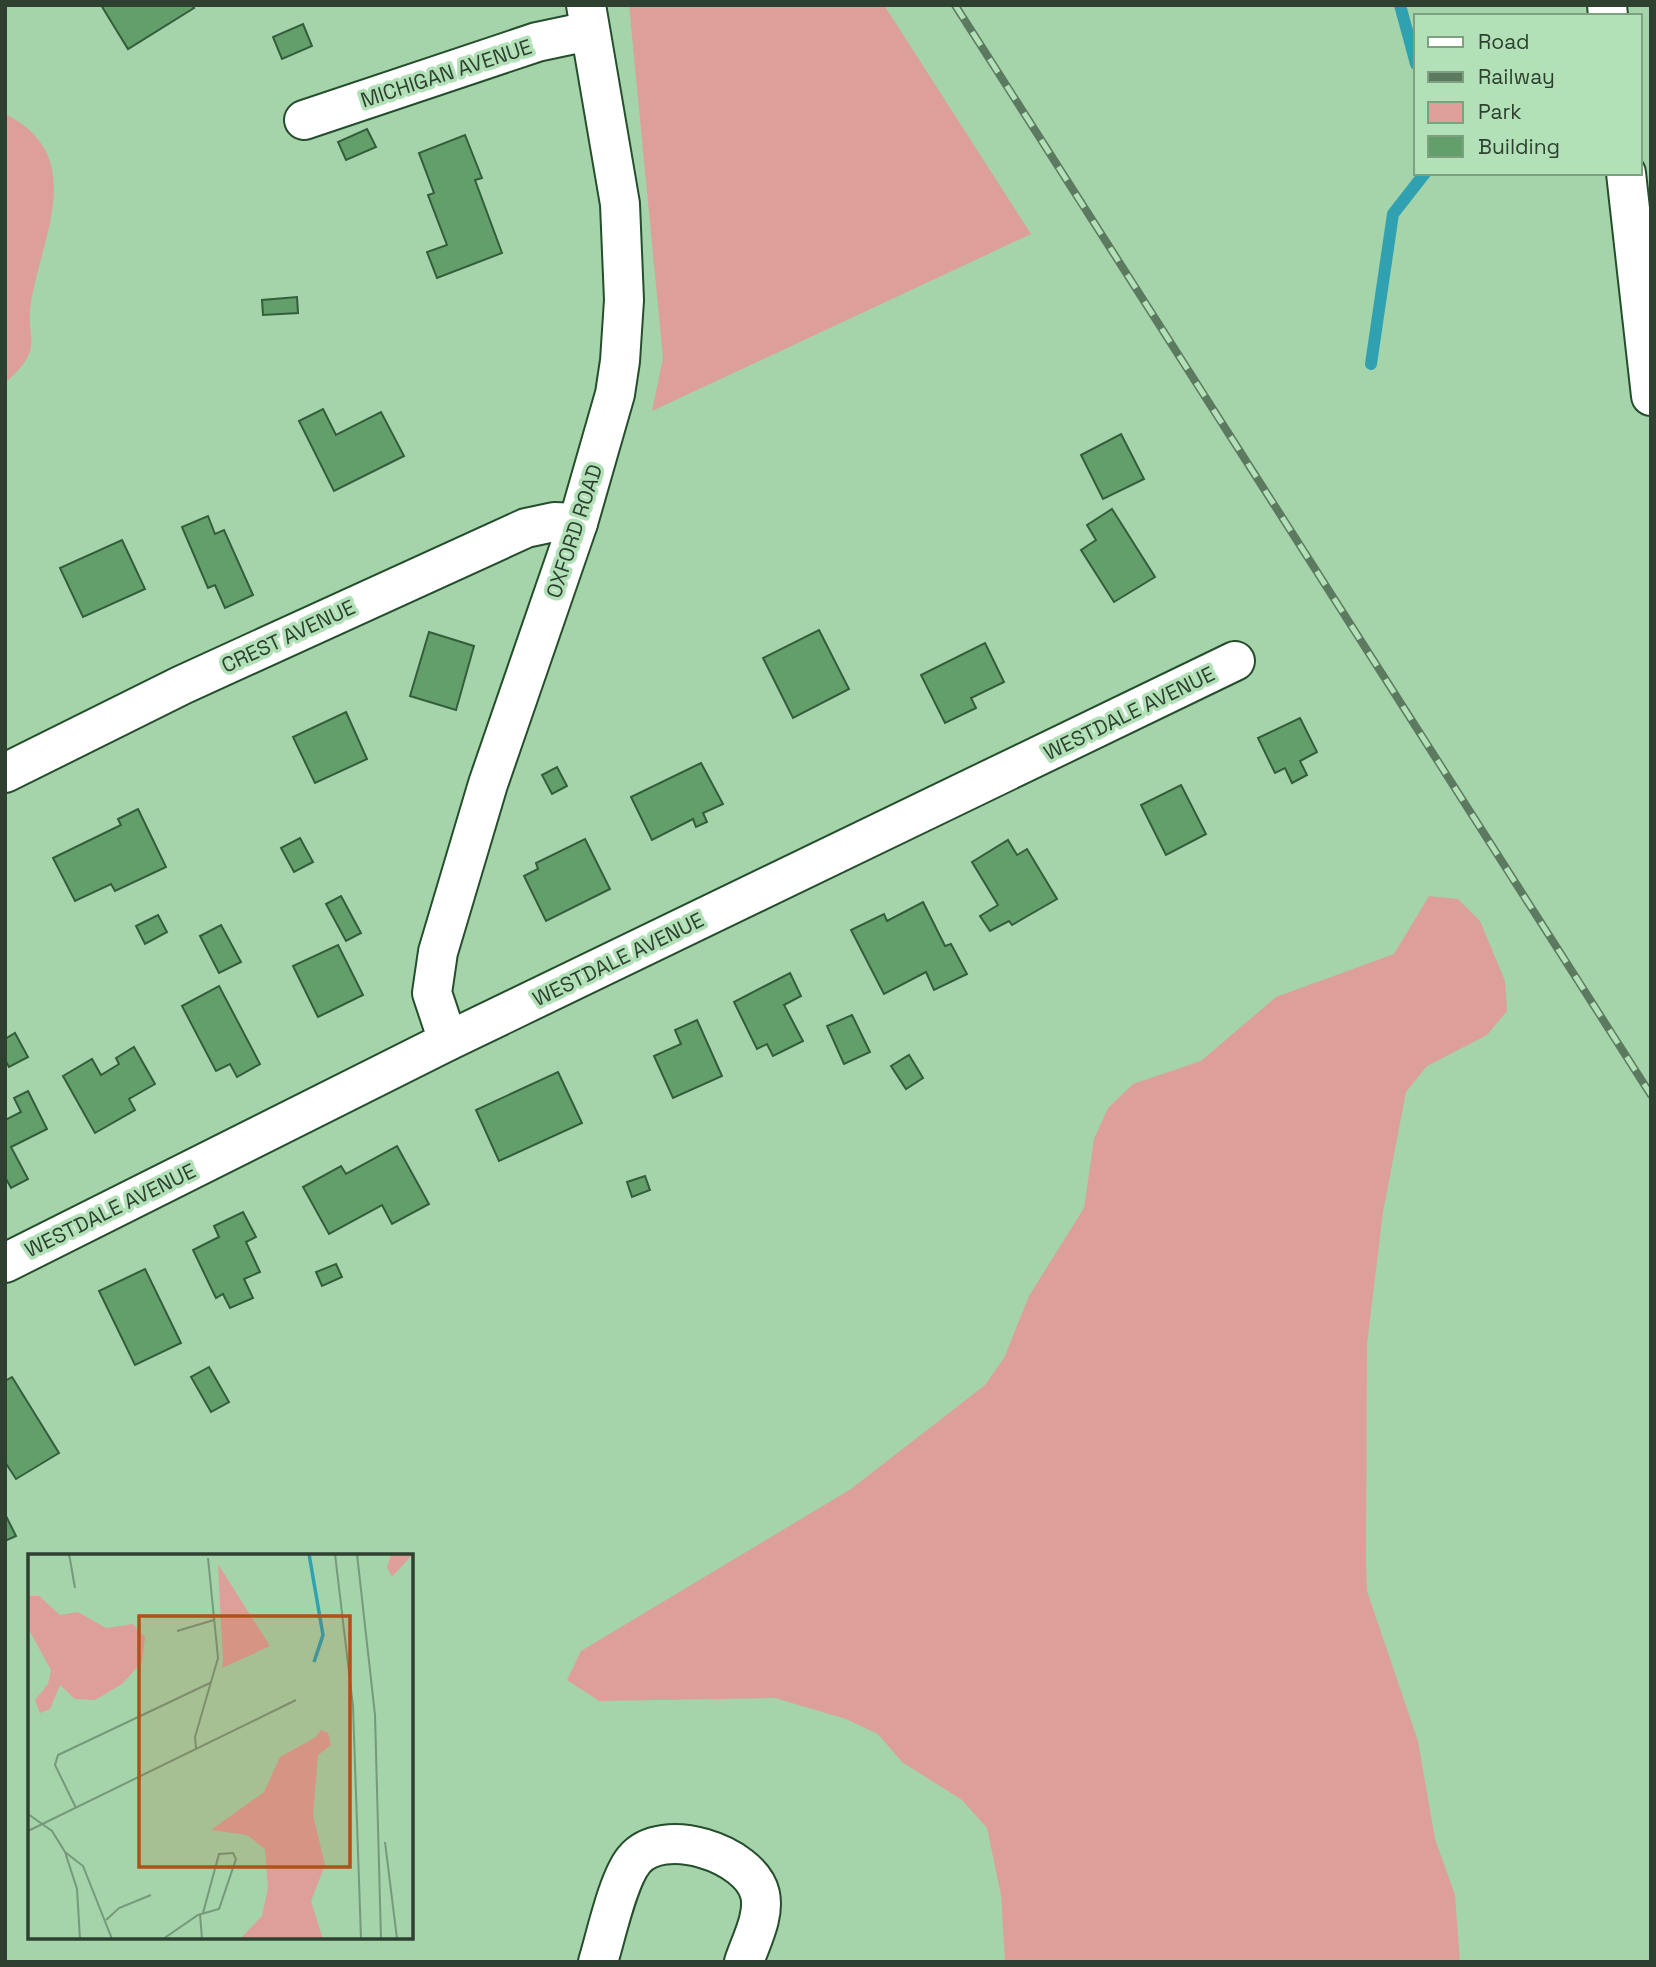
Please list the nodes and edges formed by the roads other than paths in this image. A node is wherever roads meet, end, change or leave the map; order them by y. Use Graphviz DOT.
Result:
graph roads {
  1 [pos="588,18"];
  2 [pos="304,120"];
  3 [pos="1626,175"];
  4 [pos="1651,396"];
  5 [pos="578,523"];
  6 [pos="1235,661"];
  7 [pos="5,773"];
  8 [pos="448,1041"];
  9 [pos="5,1263"];
  10 [pos="598,1962"];
  11 [pos="744,1962"];
  1 -- 2 [label="main road, MICHIGAN AVENUE"];
  1 -- 5 [label="main road, OXFORD ROAD"];
  3 -- 4 [label="main road"];
  5 -- 7 [label="main road, CREST AVENUE"];
  5 -- 8 [label="main road, OXFORD ROAD"];
  6 -- 8 [label="main road, WESTDALE AVENUE"];
  8 -- 9 [label="main road, WESTDALE AVENUE"];
  10 -- 11 [label="main road"];
}
